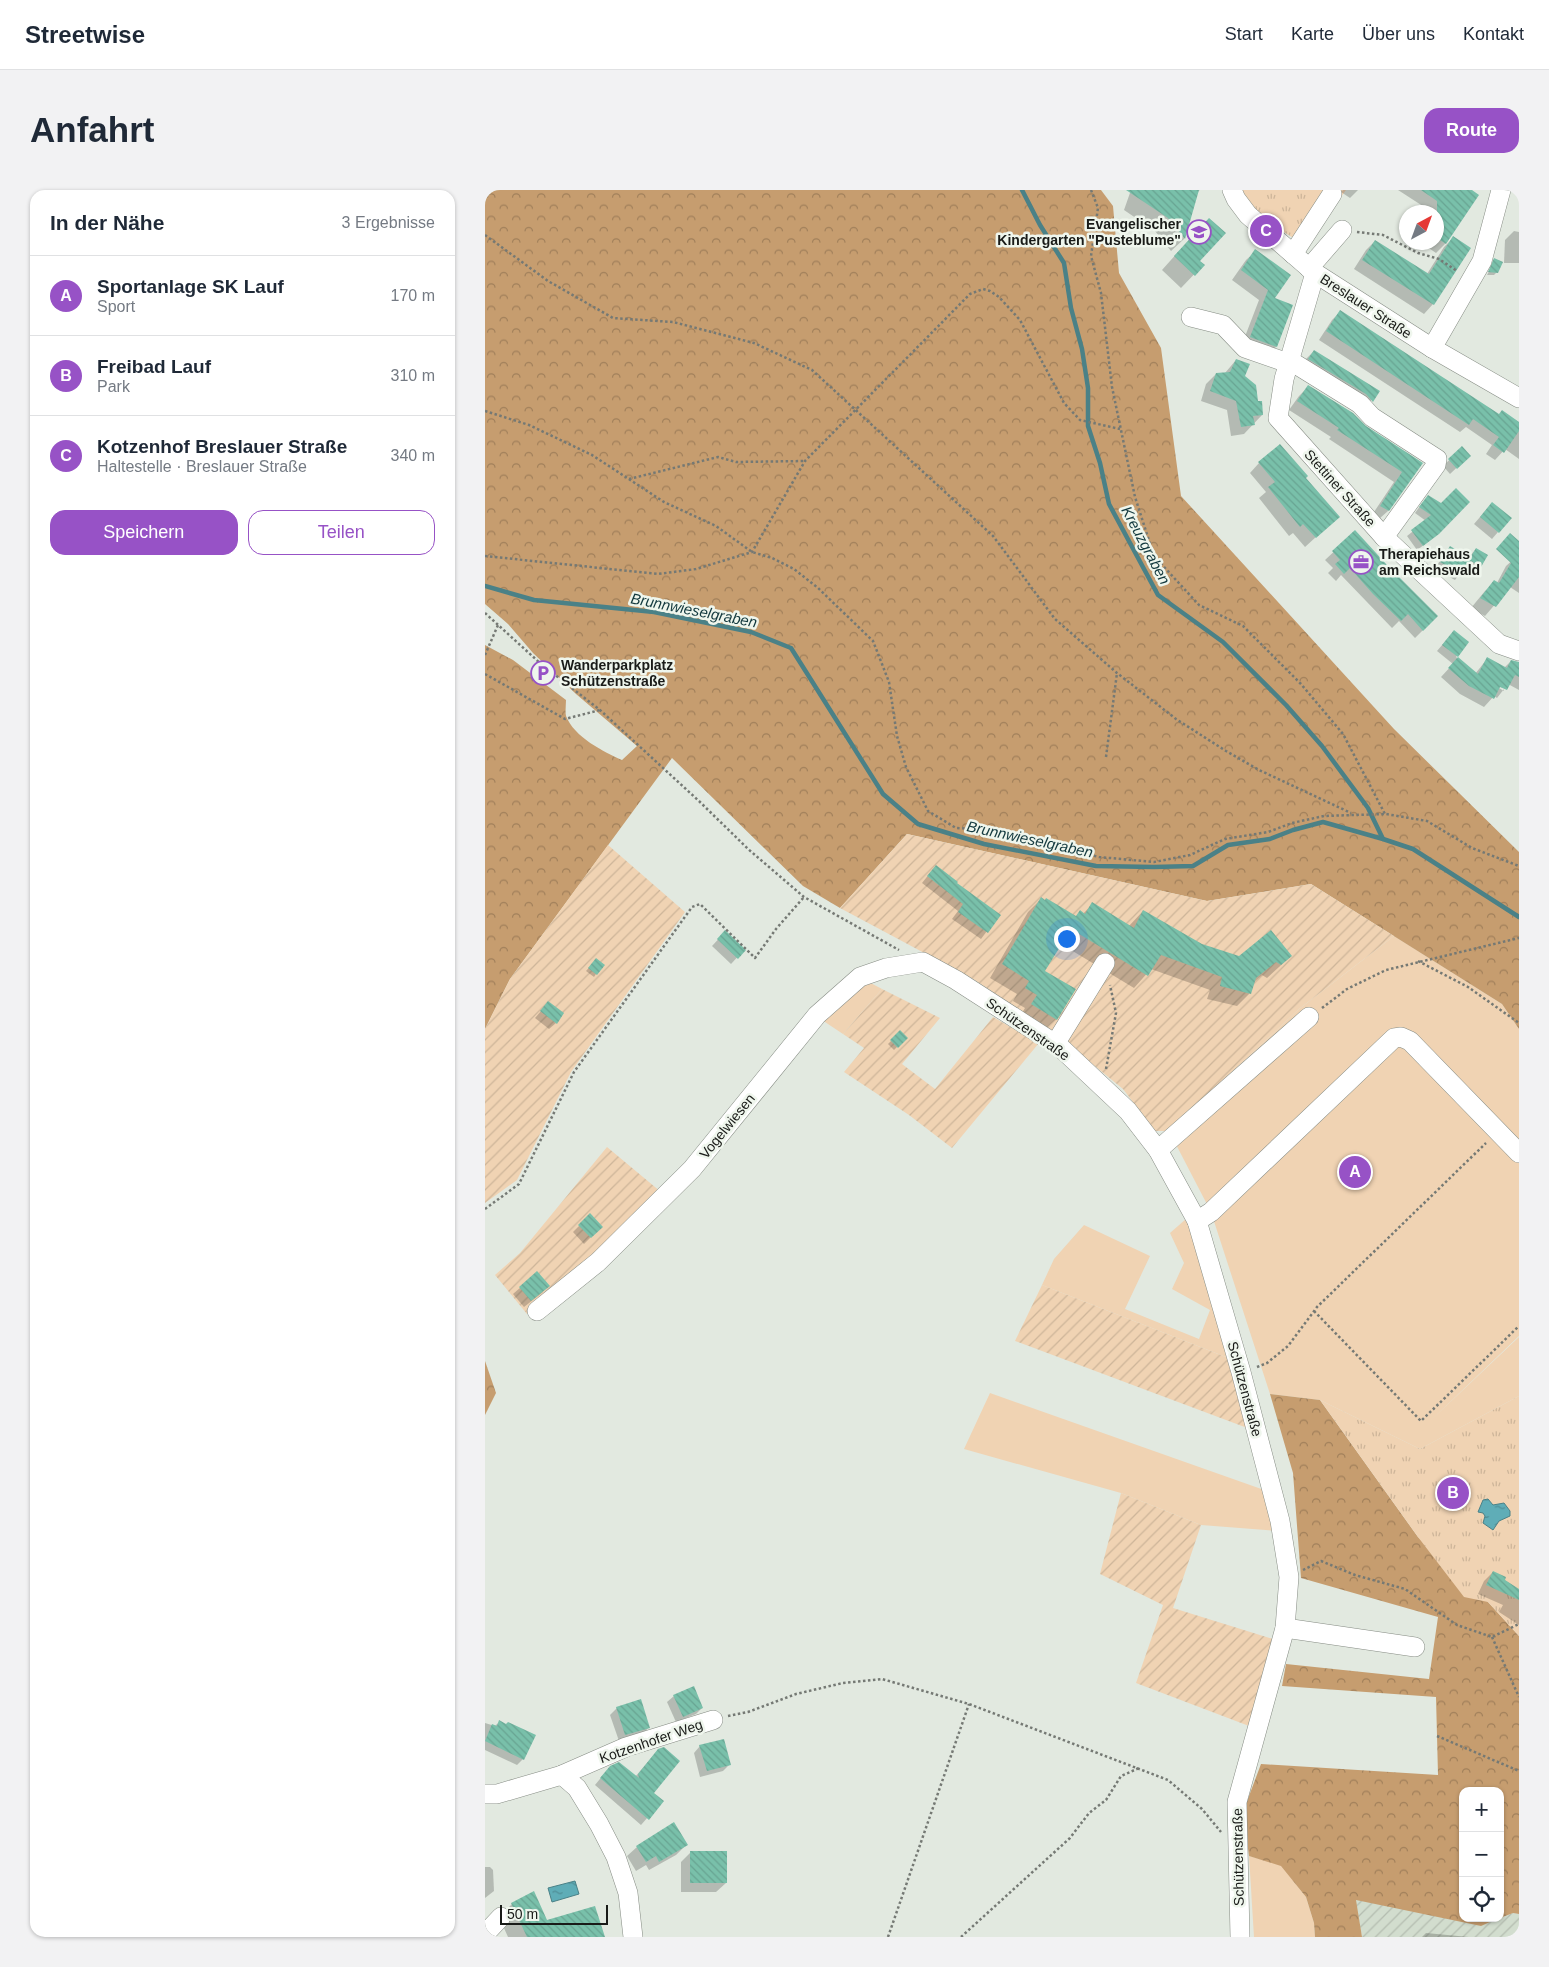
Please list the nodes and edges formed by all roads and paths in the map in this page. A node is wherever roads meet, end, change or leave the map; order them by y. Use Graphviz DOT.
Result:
graph roads {
  1 [pos="1091,190"];
  2 [pos="1232,190"];
  3 [pos="1501,190"];
  4 [pos="1332,194"];
  5 [pos="1342,230"];
  6 [pos="485,235"];
  7 [pos="1293,254"];
  8 [pos="1312,270"];
  9 [pos="1471,281"];
  10 [pos="1191,317"];
  11 [pos="1432,348"];
  12 [pos="1289,362"];
  13 [pos="1519,398"];
  14 [pos="855,408"];
  15 [pos="485,411"];
  16 [pos="1120,429"];
  17 [pos="805,461"];
  18 [pos="629,479"];
  19 [pos="1384,537"];
  20 [pos="752,552"];
  21 [pos="485,556"];
  22 [pos="485,613"];
  23 [pos="498,625"];
  24 [pos="1519,651"];
  25 [pos="485,655"];
  26 [pos="1117,673"];
  27 [pos="485,674"];
  28 [pos="600,710"];
  29 [pos="1106,757"];
  30 [pos="1353,814"];
  31 [pos="1386,814"];
  32 [pos="1519,866"];
  33 [pos="804,897"];
  34 [pos="1519,938"];
  35 [pos="1418,961"];
  36 [pos="923,962"];
  37 [pos="1105,963"];
  38 [pos="1309,1017"];
  39 [pos="1519,1023"];
  40 [pos="1055,1044"];
  41 [pos="1103,1087"];
  42 [pos="1498,1132"];
  43 [pos="1159,1150"];
  44 [pos="1519,1153"];
  45 [pos="485,1209"];
  46 [pos="1197,1221"];
  47 [pos="537,1311"];
  48 [pos="1314,1311"];
  49 [pos="1519,1326"];
  50 [pos="1241,1372"];
  51 [pos="1289,1577"];
  52 [pos="1519,1624"];
  53 [pos="1285,1628"];
  54 [pos="1492,1637"];
  55 [pos="1415,1647"];
  56 [pos="1519,1697"];
  57 [pos="969,1704"];
  58 [pos="713,1720"];
  59 [pos="1437,1736"];
  60 [pos="1139,1768"];
  61 [pos="1519,1772"];
  62 [pos="562,1775"];
  63 [pos="485,1794"];
  64 [pos="1221,1832"];
  65 [pos="501,1917"];
  66 [pos="485,1934"];
  67 [pos="633,1937"];
  68 [pos="888,1937"];
  69 [pos="961,1937"];
  70 [pos="1240,1937"];
  1 -- 16 [label="path"];
  2 -- 7 [label="street, Breslauer Straße"];
  3 -- 9 [label="street"];
  4 -- 7 [label="street"];
  5 -- 8 [label="street"];
  5 -- 9 [label="path"];
  6 -- 14 [label="path"];
  7 -- 8 [label="street, Breslauer Straße"];
  8 -- 11 [label="street, Breslauer Straße"];
  8 -- 12 [label="street, Stettiner Straße"];
  9 -- 11 [label="street"];
  10 -- 12 [label="street"];
  11 -- 13 [label="street, Breslauer Straße"];
  12 -- 19 [label="street, Stettiner Straße"];
  12 -- 19 [label="street"];
  14 -- 16 [label="path"];
  14 -- 17 [label="path"];
  14 -- 26 [label="path"];
  15 -- 18 [label="path"];
  16 -- 31 [label="path"];
  17 -- 18 [label="path"];
  17 -- 20 [label="path"];
  18 -- 20 [label="path"];
  19 -- 24 [label="street, Stettiner Straße"];
  20 -- 21 [label="path"];
  20 -- 30 [label="path"];
  22 -- 23 [label="path"];
  23 -- 25 [label="path"];
  23 -- 28 [label="path"];
  26 -- 29 [label="path"];
  26 -- 30 [label="path"];
  27 -- 28 [label="path"];
  28 -- 33 [label="path"];
  30 -- 31 [label="path"];
  31 -- 32 [label="path"];
  33 -- 36 [label="path"];
  33 -- 45 [label="path"];
  34 -- 35 [label="path"];
  35 -- 38 [label="path"];
  35 -- 39 [label="path"];
  36 -- 40 [label="street, Schützenstraße"];
  36 -- 47 [label="street, Vogelwiesen"];
  37 -- 40 [label="street"];
  37 -- 41 [label="path"];
  38 -- 43 [label="street"];
  40 -- 41 [label="street, Schützenstraße"];
  41 -- 43 [label="street, Schützenstraße"];
  42 -- 44 [label="street"];
  42 -- 46 [label="street"];
  42 -- 48 [label="path"];
  43 -- 46 [label="street, Schützenstraße"];
  46 -- 50 [label="street, Schützenstraße"];
  48 -- 49 [label="path"];
  48 -- 50 [label="path"];
  50 -- 51 [label="street, Schützenstraße"];
  51 -- 53 [label="street, Schützenstraße"];
  51 -- 54 [label="path"];
  52 -- 54 [label="path"];
  53 -- 55 [label="street"];
  53 -- 70 [label="street, Schützenstraße"];
  54 -- 56 [label="path"];
  57 -- 58 [label="path"];
  57 -- 60 [label="path"];
  57 -- 68 [label="path"];
  58 -- 62 [label="street, Kotzenhofer Weg"];
  59 -- 61 [label="path"];
  60 -- 64 [label="path"];
  60 -- 69 [label="path"];
  62 -- 63 [label="street, Kotzenhofer Weg"];
  62 -- 67 [label="street"];
  65 -- 66 [label="street"];
}
